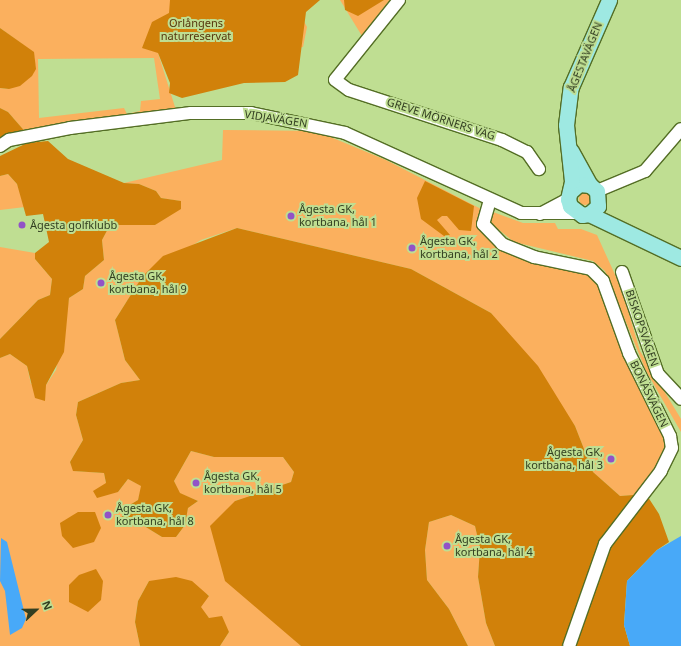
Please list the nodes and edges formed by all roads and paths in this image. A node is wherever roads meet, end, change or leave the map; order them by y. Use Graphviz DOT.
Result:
graph roads {
  1 [pos="399,0"];
  2 [pos="609,0"];
  3 [pos="679,137"];
  4 [pos="566,139"];
  5 [pos="0,146"];
  6 [pos="539,169"];
  7 [pos="596,191"];
  8 [pos="569,195"];
  9 [pos="490,200"];
  10 [pos="582,214"];
  11 [pos="538,215"];
  12 [pos="624,230"];
  13 [pos="681,258"];
  14 [pos="622,272"];
  15 [pos="681,399"];
  16 [pos="569,646"];
  1 -- 6 [label="street, GREVE MÖRNERS VÄG"];
  2 -- 4 [label="main road, ÅGESTAVÄGEN"];
  3 -- 7 [label="street"];
  4 -- 7 [label="main road"];
  4 -- 8 [label="main road, ÅGESTAVÄGEN"];
  5 -- 9 [label="street, VIDJAVÄGEN"];
  7 -- 8 [label="main road"];
  7 -- 10 [label="main road"];
  7 -- 12 [label="main road"];
  8 -- 10 [label="main road"];
  8 -- 11 [label="street"];
  9 -- 11 [label="street, VIDJAVÄGEN"];
  9 -- 16 [label="street, BONÄSVÄGEN"];
  10 -- 11 [label="street, VIDJAVÄGEN"];
  10 -- 12 [label="main road"];
  12 -- 13 [label="main road"];
  14 -- 15 [label="street, BISKOPSVÄGEN"];
}
